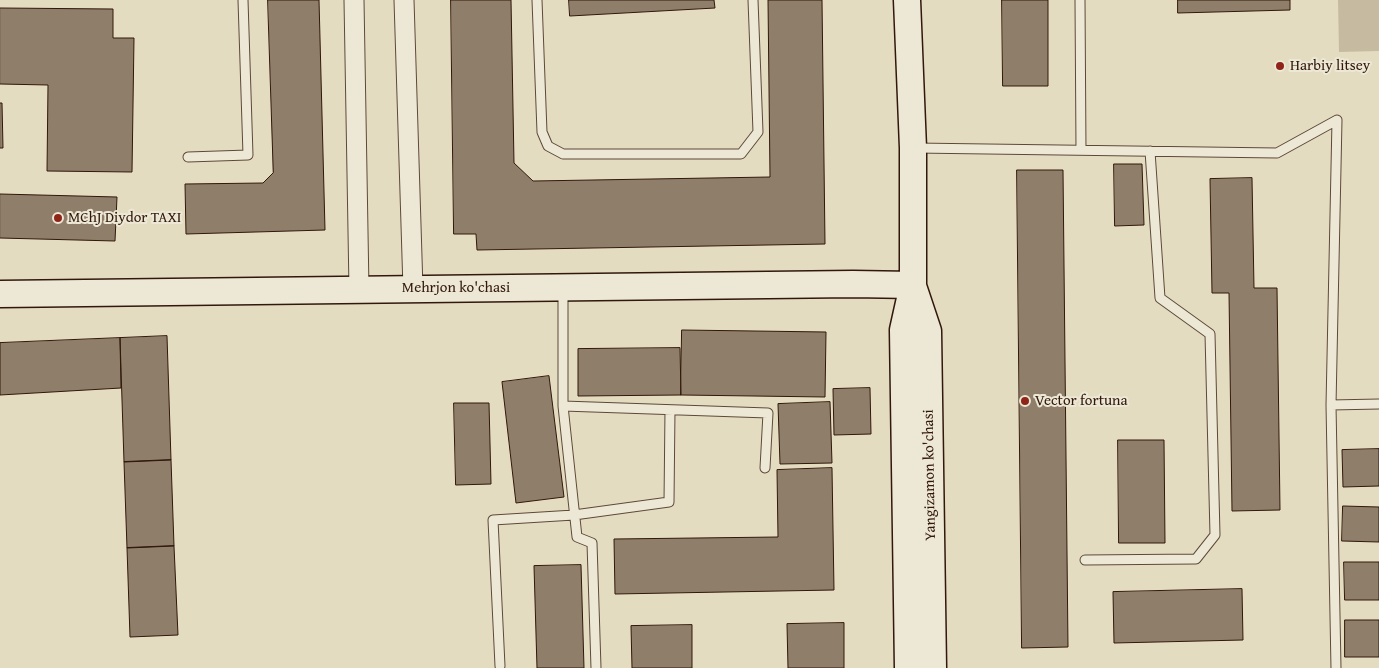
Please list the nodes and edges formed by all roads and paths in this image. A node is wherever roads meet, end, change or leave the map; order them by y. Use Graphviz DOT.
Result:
graph roads {
  1 [pos="243,0"];
  2 [pos="354,0"];
  3 [pos="404,0"];
  4 [pos="537,0"];
  5 [pos="753,0"];
  6 [pos="907,0"];
  7 [pos="1080,0"];
  8 [pos="913,148"];
  9 [pos="1081,150"];
  10 [pos="1150,151"];
  11 [pos="188,157"];
  12 [pos="913,285"];
  13 [pos="563,288"];
  14 [pos="359,289"];
  15 [pos="413,289"];
  16 [pos="0,294"];
  17 [pos="1379,404"];
  18 [pos="1331,405"];
  19 [pos="563,406"];
  20 [pos="670,410"];
  21 [pos="765,468"];
  22 [pos="574,515"];
  23 [pos="1085,560"];
  24 [pos="500,666"];
  25 [pos="596,668"];
  26 [pos="908,668"];
  27 [pos="933,668"];
  28 [pos="1336,668"];
  1 -- 11 [label="lane"];
  2 -- 14 [label="street"];
  3 -- 15 [label="street"];
  4 -- 5 [label="lane"];
  6 -- 8 [label="main road, Yangizamon ko'chasi"];
  7 -- 9 [label="lane"];
  8 -- 9 [label="lane"];
  8 -- 12 [label="main road, Yangizamon ko'chasi"];
  9 -- 10 [label="lane"];
  10 -- 18 [label="lane"];
  10 -- 23 [label="lane"];
  12 -- 13 [label="main road, Mehrjon ko'chasi"];
  12 -- 26 [label="main road, Yangizamon ko'chasi"];
  12 -- 27 [label="main road, Yangizamon ko'chasi"];
  13 -- 15 [label="main road, Mehrjon ko'chasi"];
  13 -- 19 [label="lane"];
  14 -- 15 [label="main road, Mehrjon ko'chasi"];
  14 -- 16 [label="main road, Mehrjon ko'chasi"];
  17 -- 18 [label="lane"];
  18 -- 28 [label="lane"];
  19 -- 20 [label="lane"];
  19 -- 22 [label="lane"];
  20 -- 21 [label="lane"];
  20 -- 22 [label="lane"];
  22 -- 24 [label="lane"];
  22 -- 25 [label="lane"];
}
